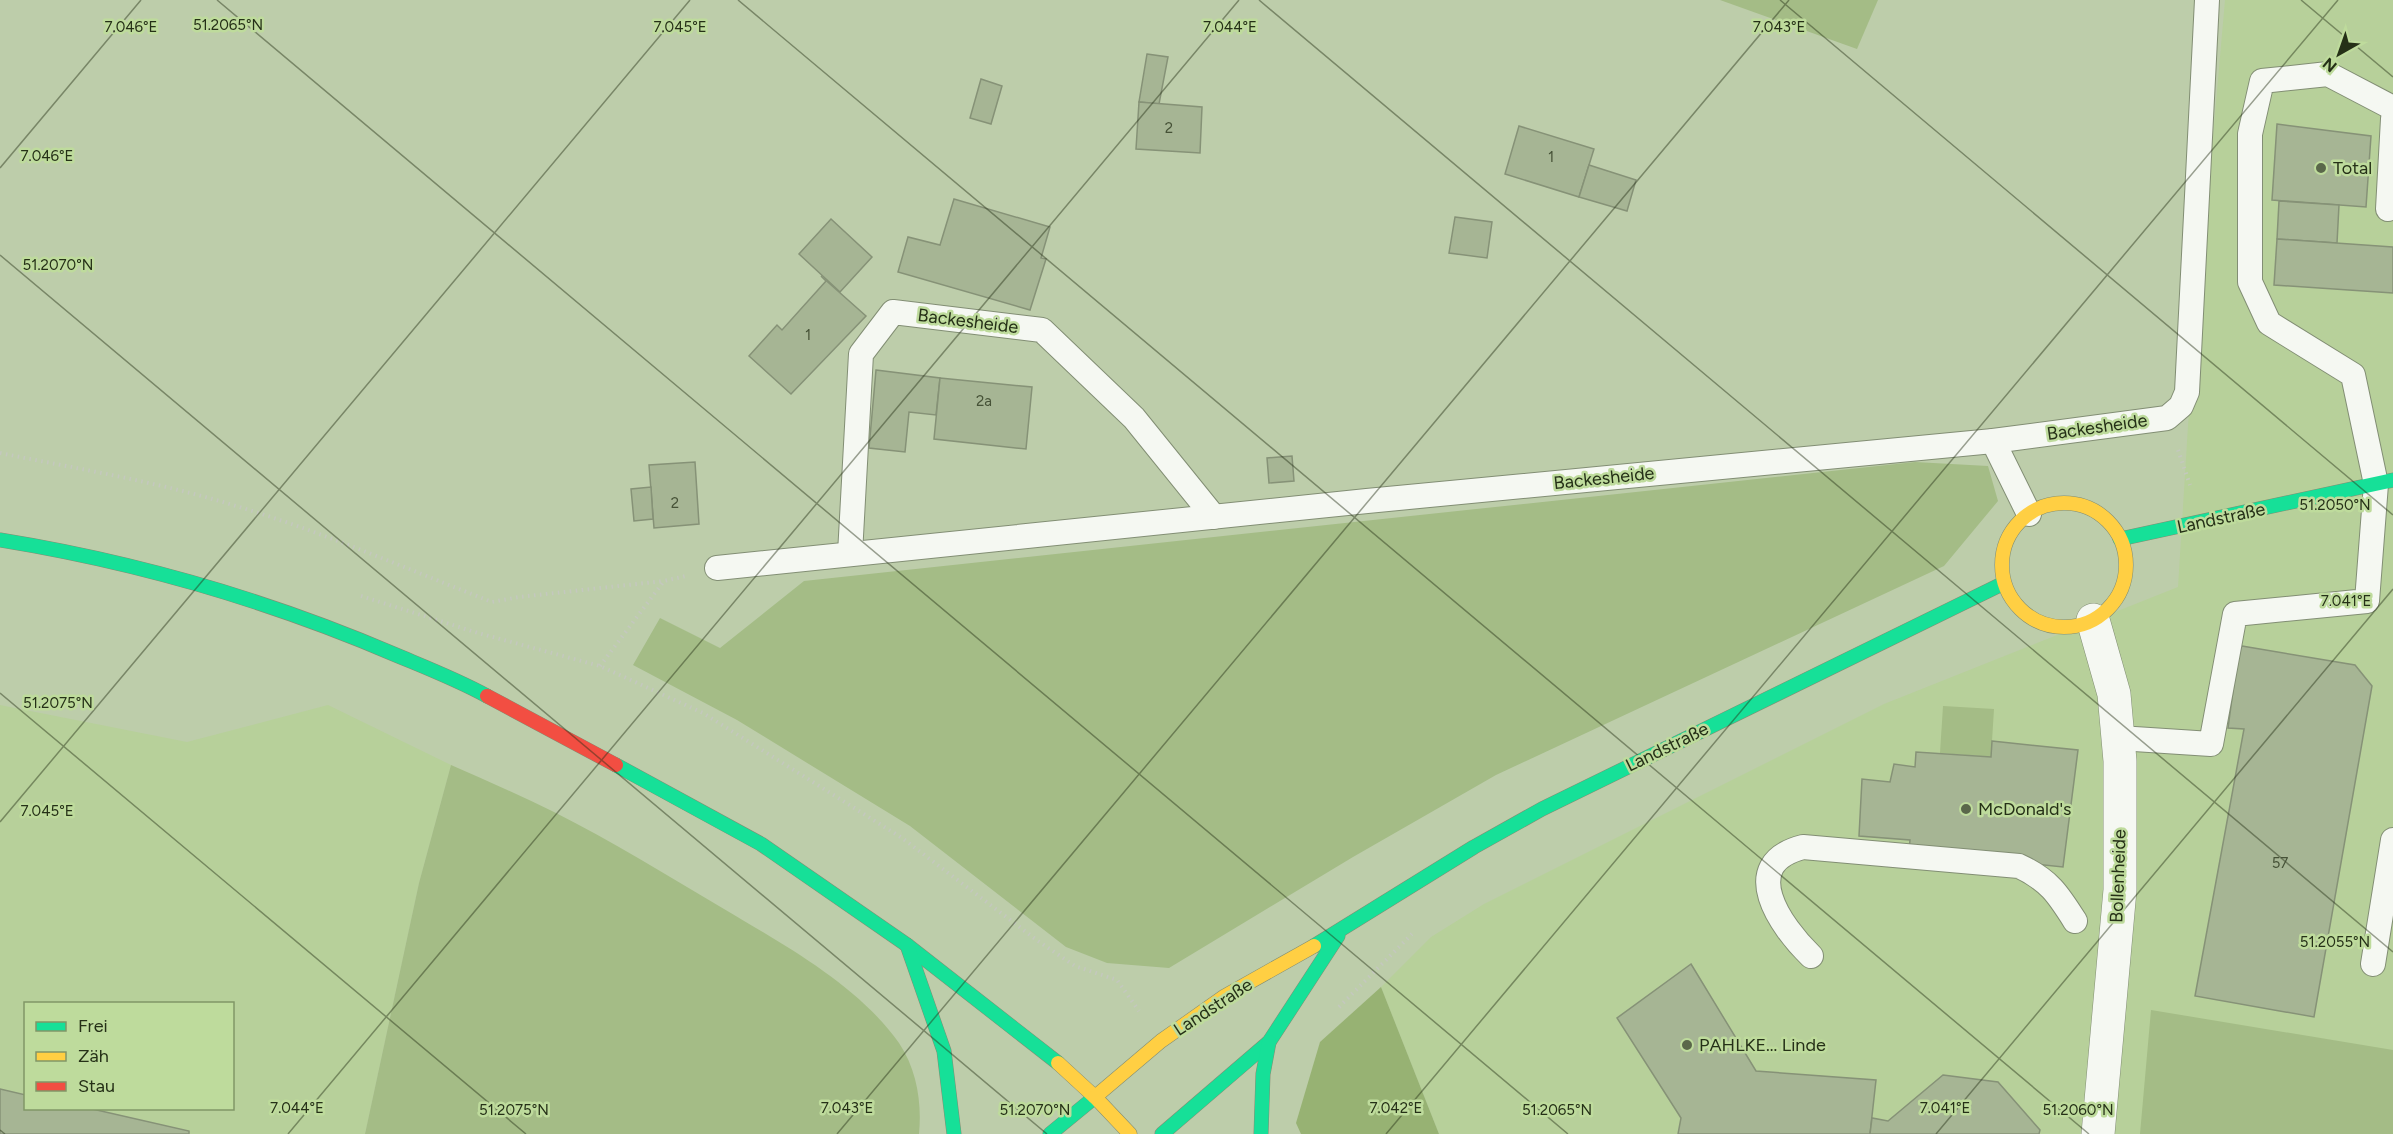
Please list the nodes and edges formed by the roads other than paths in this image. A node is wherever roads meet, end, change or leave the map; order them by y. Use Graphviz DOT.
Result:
graph roads {
  1 [pos="2207,0"];
  2 [pos="2393,108"];
  3 [pos="2393,119"];
  4 [pos="2388,209"];
  5 [pos="1993,441"];
  6 [pos="2384,482"];
  7 [pos="2029,514"];
  8 [pos="1214,517"];
  9 [pos="2120,539"];
  10 [pos="0,540"];
  11 [pos="850,555"];
  12 [pos="717,568"];
  13 [pos="2004,583"];
  14 [pos="2093,620"];
  15 [pos="2119,738"];
  16 [pos="2393,840"];
  17 [pos="2075,921"];
  18 [pos="1340,932"];
  19 [pos="908,945"];
  20 [pos="1811,956"];
  21 [pos="2373,964"];
  22 [pos="1269,1042"];
  23 [pos="1095,1097"];
  24 [pos="954,1134"];
  25 [pos="1050,1134"];
  26 [pos="1130,1134"];
  27 [pos="1162,1134"];
  28 [pos="1261,1134"];
  29 [pos="2098,1134"];
  1 -- 5 [label="lane, Backesheide"];
  2 -- 6 [label="lane"];
  3 -- 4 [label="lane"];
  5 -- 7 [label="lane"];
  5 -- 8 [label="lane, Backesheide"];
  6 -- 9 [label="main road, Landstraße"];
  6 -- 15 [label="lane"];
  7 -- 9 [label="main road"];
  7 -- 13 [label="main road"];
  8 -- 11 [label="lane, Backesheide"];
  8 -- 11 [label="lane, Backesheide"];
  9 -- 14 [label="main road"];
  10 -- 19 [label="main road"];
  11 -- 12 [label="lane, Backesheide"];
  13 -- 14 [label="main road"];
  13 -- 18 [label="main road, Landstraße"];
  14 -- 15 [label="street, Bollenheide"];
  15 -- 29 [label="street, Bollenheide"];
  16 -- 21 [label="lane"];
  17 -- 20 [label="lane"];
  18 -- 22 [label="main road, Landstraße"];
  18 -- 23 [label="main road, Landstraße"];
  19 -- 23 [label="main road"];
  19 -- 24 [label="main road"];
  22 -- 27 [label="main road, Landstraße"];
  22 -- 28 [label="main road"];
  23 -- 25 [label="main road, Landstraße"];
  23 -- 26 [label="main road"];
}
